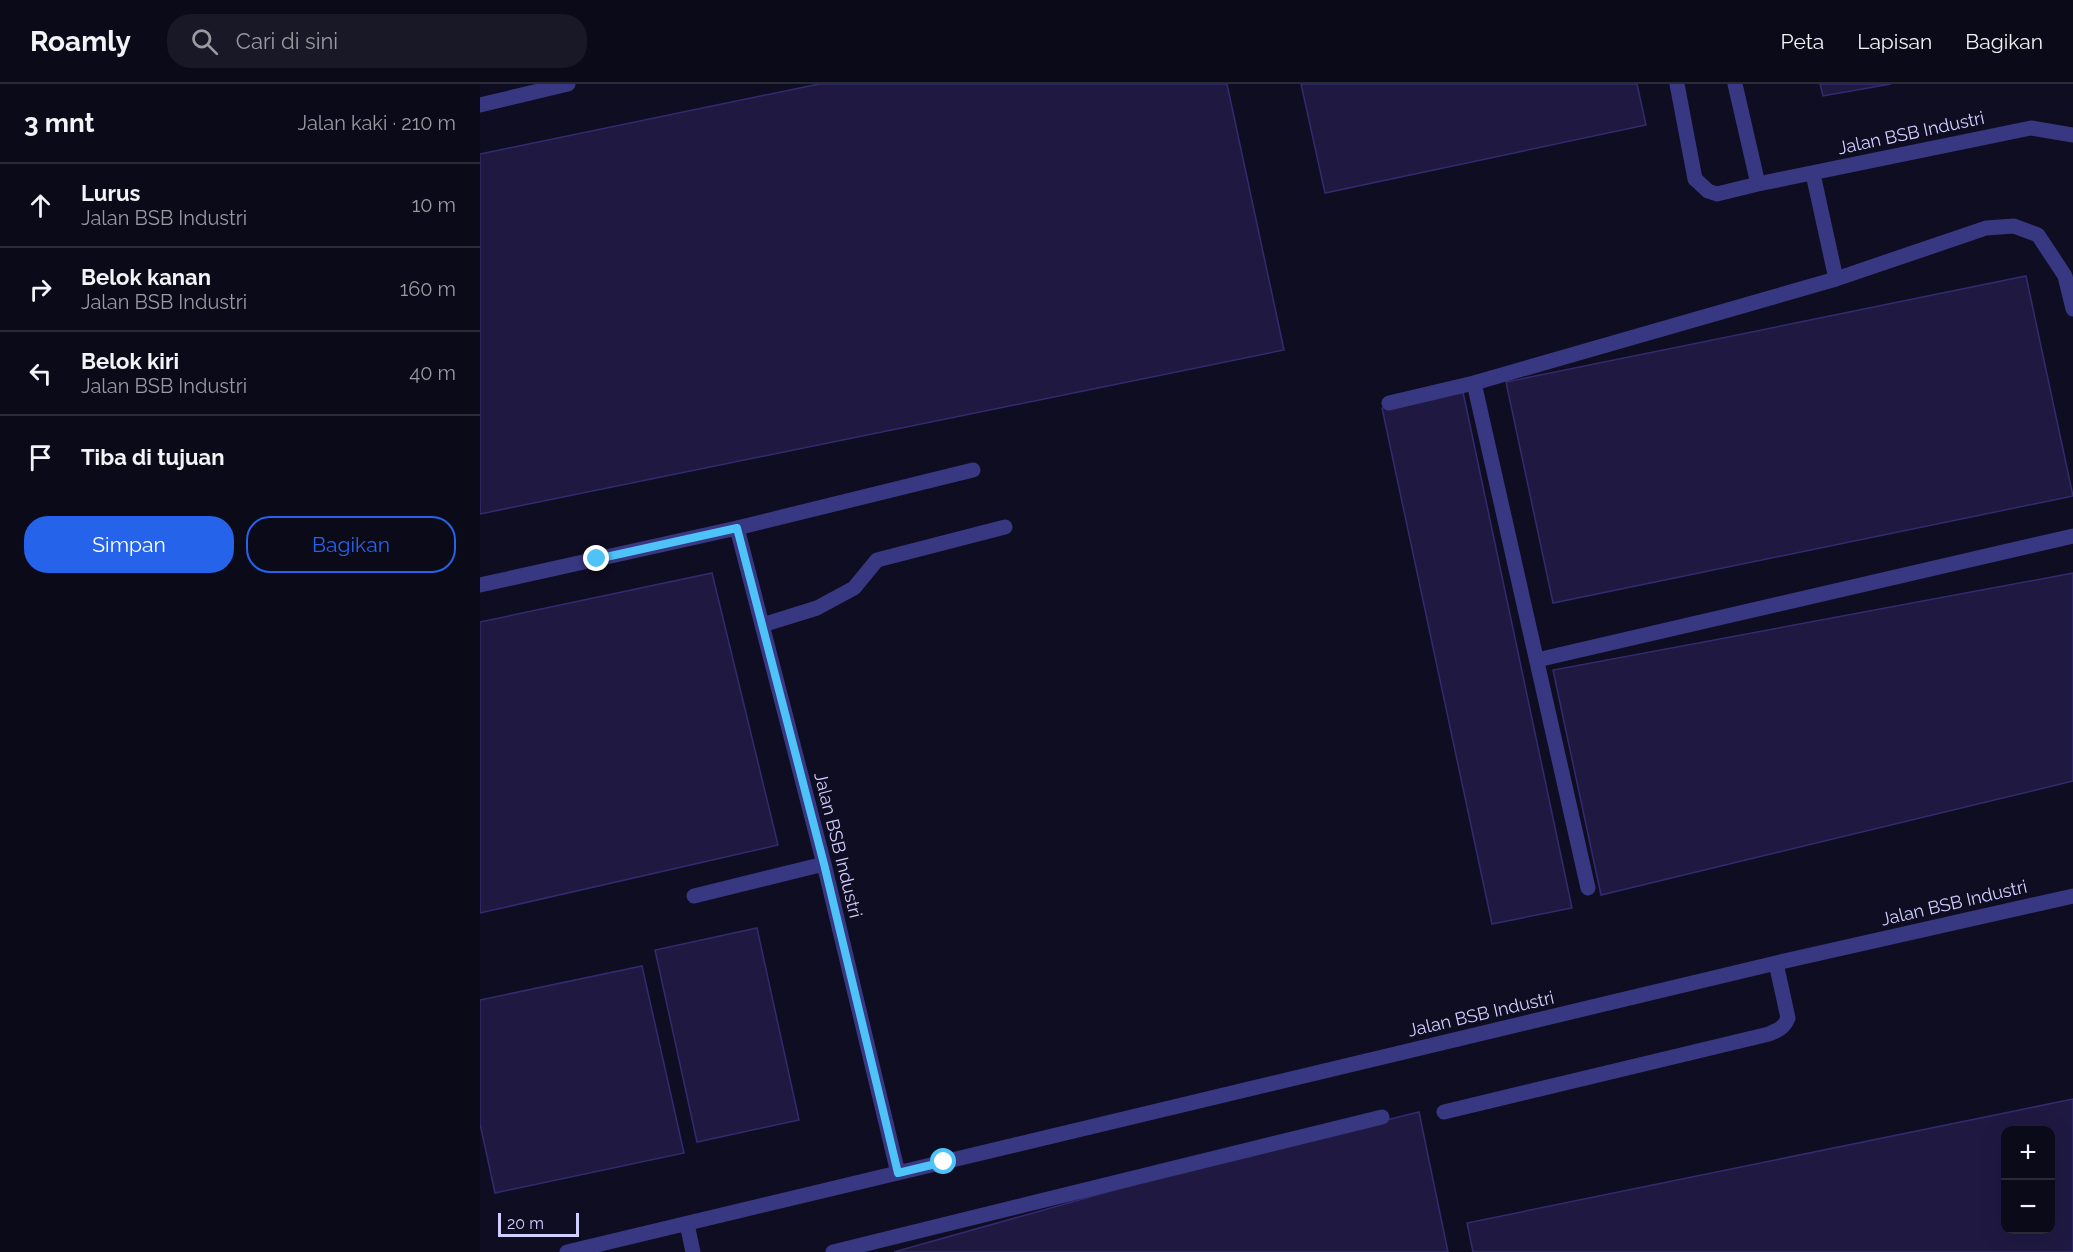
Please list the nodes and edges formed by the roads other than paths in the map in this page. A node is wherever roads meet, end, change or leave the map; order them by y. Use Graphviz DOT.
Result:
graph roads {
  1 [pos="567,84"];
  2 [pos="1677,84"];
  3 [pos="1735,84"];
  4 [pos="480,105"];
  5 [pos="2073,135"];
  6 [pos="1813,174"];
  7 [pos="1758,184"];
  8 [pos="1836,279"];
  9 [pos="2073,309"];
  10 [pos="1474,383"];
  11 [pos="1389,403"];
  12 [pos="973,470"];
  13 [pos="1005,527"];
  14 [pos="737,528"];
  15 [pos="2073,536"];
  16 [pos="480,585"];
  17 [pos="762,624"];
  18 [pos="1537,660"];
  19 [pos="824,864"];
  20 [pos="1588,888"];
  21 [pos="694,896"];
  22 [pos="2073,896"];
  23 [pos="1776,963"];
  24 [pos="1444,1112"];
  25 [pos="1382,1117"];
  26 [pos="898,1173"];
  27 [pos="687,1224"];
  28 [pos="567,1252"];
  29 [pos="693,1252"];
  30 [pos="833,1252"];
  1 -- 4 [label="lane"];
  2 -- 7 [label="lane, Jalan BSB Industri"];
  3 -- 7 [label="lane"];
  5 -- 6 [label="lane, Jalan BSB Industri"];
  6 -- 7 [label="lane, Jalan BSB Industri"];
  6 -- 8 [label="lane"];
  8 -- 9 [label="lane"];
  8 -- 10 [label="lane"];
  10 -- 11 [label="lane"];
  10 -- 18 [label="lane"];
  12 -- 14 [label="lane"];
  13 -- 17 [label="lane"];
  14 -- 16 [label="lane"];
  14 -- 17 [label="lane, Jalan BSB Industri"];
  15 -- 18 [label="lane"];
  17 -- 19 [label="lane, Jalan BSB Industri"];
  18 -- 20 [label="lane"];
  19 -- 21 [label="lane"];
  19 -- 26 [label="lane, Jalan BSB Industri"];
  22 -- 23 [label="lane, Jalan BSB Industri"];
  23 -- 24 [label="lane"];
  23 -- 26 [label="lane, Jalan BSB Industri"];
  25 -- 30 [label="lane"];
  26 -- 27 [label="lane, Jalan BSB Industri"];
  27 -- 28 [label="lane, Jalan BSB Industri"];
  27 -- 29 [label="lane"];
}
